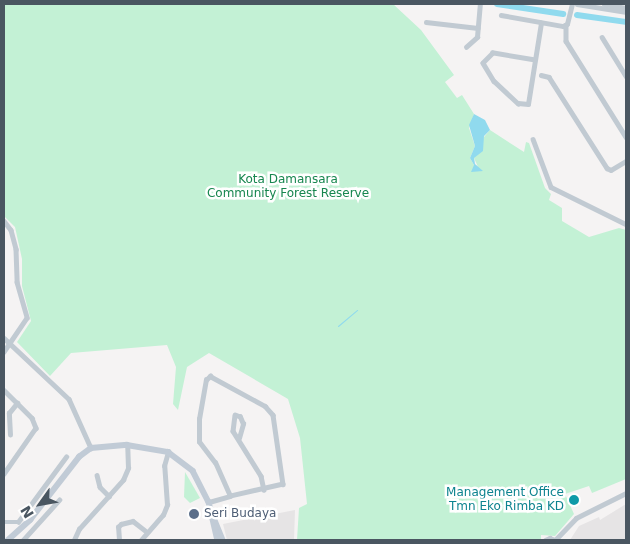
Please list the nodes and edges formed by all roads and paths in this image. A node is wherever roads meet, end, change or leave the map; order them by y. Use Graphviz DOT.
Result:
graph roads {
  1 [pos="480,4"];
  2 [pos="572,4"];
  3 [pos="577,4"];
  4 [pos="604,4"];
  5 [pos="590,5"];
  6 [pos="626,8"];
  7 [pos="626,12"];
  8 [pos="501,15"];
  9 [pos="426,22"];
  10 [pos="541,23"];
  11 [pos="566,25"];
  12 [pos="478,28"];
  13 [pos="602,37"];
  14 [pos="466,48"];
  15 [pos="535,60"];
  16 [pos="541,74"];
  17 [pos="626,76"];
  18 [pos="626,136"];
  19 [pos="533,139"];
  20 [pos="626,161"];
  21 [pos="4,220"];
  22 [pos="626,224"];
  23 [pos="4,338"];
  24 [pos="11,342"];
  25 [pos="4,352"];
  26 [pos="4,390"];
  27 [pos="17,403"];
  28 [pos="10,434"];
  29 [pos="239,438"];
  30 [pos="126,444"];
  31 [pos="90,446"];
  32 [pos="168,452"];
  33 [pos="66,457"];
  34 [pos="4,474"];
  35 [pos="97,475"];
  36 [pos="264,490"];
  37 [pos="626,494"];
  38 [pos="110,496"];
  39 [pos="230,496"];
  40 [pos="59,500"];
  41 [pos="209,502"];
  42 [pos="4,522"];
  43 [pos="146,531"];
  44 [pos="17,534"];
  45 [pos="220,538"];
  46 [pos="8,540"];
  47 [pos="22,540"];
  48 [pos="74,540"];
  49 [pos="119,540"];
  50 [pos="141,540"];
  51 [pos="546,540"];
  52 [pos="555,540"];
  1 -- 12 [label="street"];
  2 -- 11 [label="street"];
  3 -- 5 [label="street"];
  4 -- 6 [label="street"];
  5 -- 7 [label="street"];
  8 -- 10 [label="street"];
  9 -- 12 [label="street"];
  10 -- 11 [label="street"];
  10 -- 15 [label="street"];
  11 -- 18 [label="street"];
  12 -- 14 [label="street"];
  13 -- 17 [label="street"];
  15 -- 15 [label="street"];
  16 -- 20 [label="street"];
  19 -- 22 [label="street"];
  21 -- 24 [label="street"];
  23 -- 24 [label="street"];
  24 -- 25 [label="street"];
  24 -- 31 [label="street"];
  26 -- 27 [label="street"];
  27 -- 28 [label="street"];
  27 -- 34 [label="street"];
  29 -- 29 [label="street"];
  29 -- 36 [label="street"];
  30 -- 31 [label="street"];
  30 -- 32 [label="street"];
  30 -- 38 [label="street"];
  31 -- 44 [label="street"];
  32 -- 41 [label="street"];
  32 -- 43 [label="street"];
  33 -- 42 [label="street"];
  35 -- 38 [label="street"];
  36 -- 39 [label="street"];
  36 -- 39 [label="street"];
  37 -- 52 [label="street"];
  38 -- 48 [label="street"];
  39 -- 41 [label="street"];
  40 -- 47 [label="street"];
  41 -- 45 [label="street"];
  43 -- 49 [label="street"];
  43 -- 50 [label="street"];
  44 -- 46 [label="street"];
  44 -- 47 [label="street"];
  51 -- 52 [label="street"];
}
